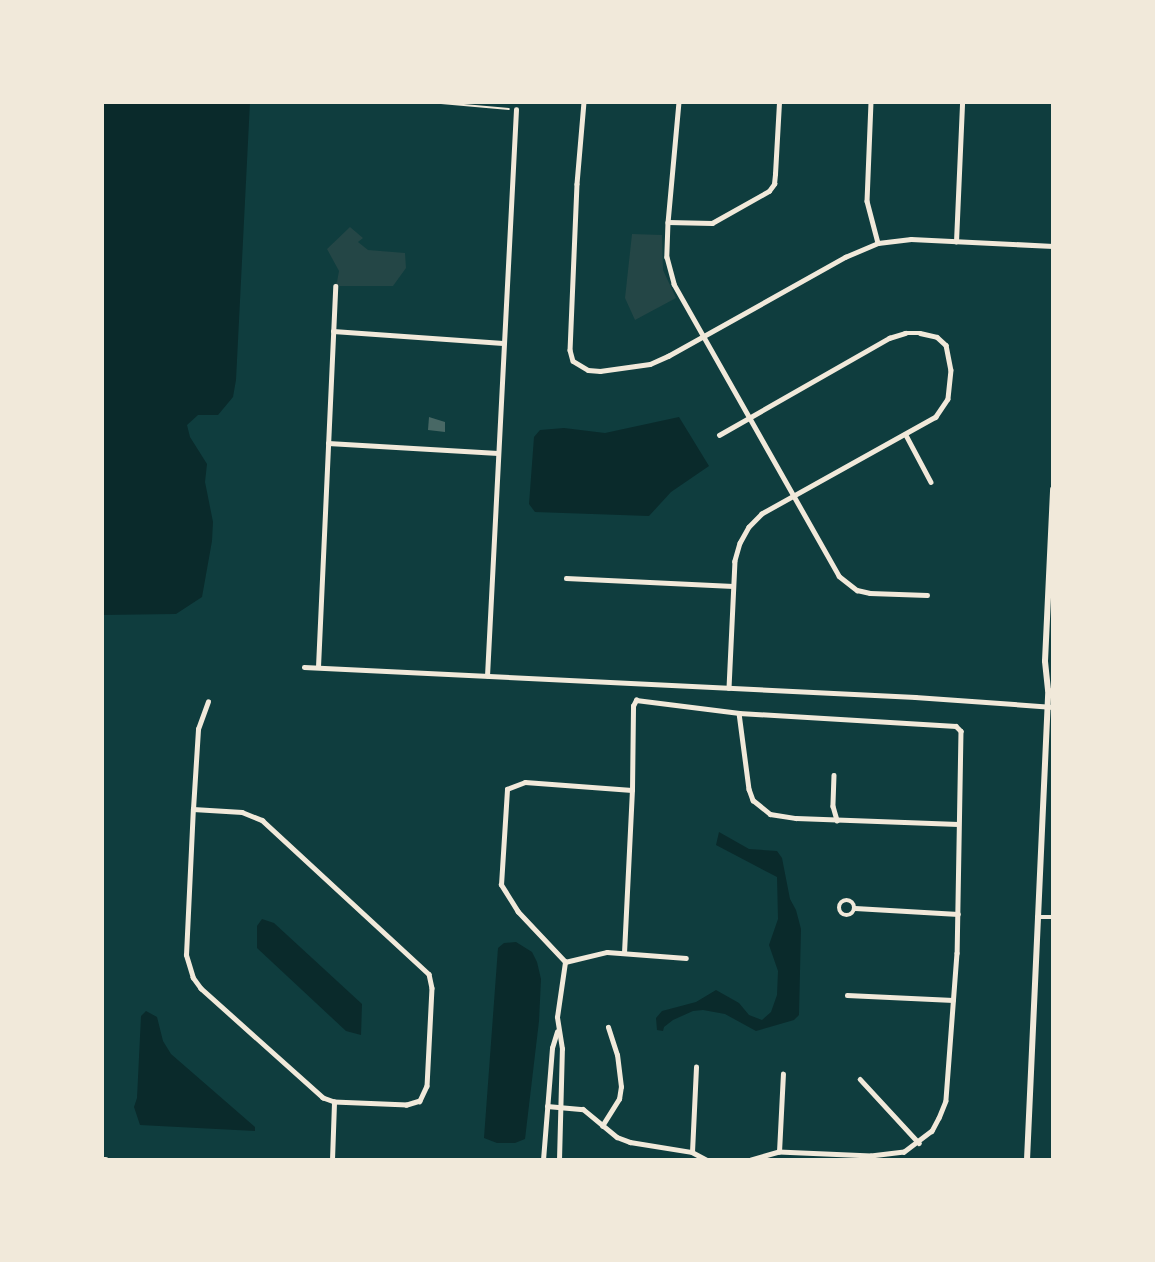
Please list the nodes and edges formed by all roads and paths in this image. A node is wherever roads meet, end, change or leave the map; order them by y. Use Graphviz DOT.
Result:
graph roads {
  1 [pos="430,102"];
  2 [pos="584,102"];
  3 [pos="679,102"];
  4 [pos="779,102"];
  5 [pos="871,102"];
  6 [pos="962,102"];
  7 [pos="516,110"];
  8 [pos="668,222"];
  9 [pos="956,242"];
  10 [pos="878,243"];
  11 [pos="1053,246"];
  12 [pos="335,286"];
  13 [pos="333,331"];
  14 [pos="703,336"];
  15 [pos="504,343"];
  16 [pos="749,417"];
  17 [pos="719,435"];
  18 [pos="906,435"];
  19 [pos="328,443"];
  20 [pos="498,453"];
  21 [pos="931,482"];
  22 [pos="1053,489"];
  23 [pos="794,496"];
  24 [pos="566,578"];
  25 [pos="733,586"];
  26 [pos="927,595"];
  27 [pos="1053,635"];
  28 [pos="1049,642"];
  29 [pos="304,667"];
  30 [pos="318,667"];
  31 [pos="487,676"];
  32 [pos="729,688"];
  33 [pos="208,702"];
  34 [pos="1050,707"];
  35 [pos="739,713"];
  36 [pos="834,775"];
  37 [pos="632,790"];
  38 [pos="194,809"];
  39 [pos="837,820"];
  40 [pos="958,824"];
  41 [pos="855,908"];
  42 [pos="958,914"];
  43 [pos="1037,917"];
  44 [pos="1053,917"];
  45 [pos="624,953"];
  46 [pos="686,958"];
  47 [pos="565,962"];
  48 [pos="847,995"];
  49 [pos="953,1000"];
  50 [pos="608,1028"];
  51 [pos="557,1032"];
  52 [pos="696,1067"];
  53 [pos="783,1074"];
  54 [pos="861,1079"];
  55 [pos="334,1101"];
  56 [pos="547,1106"];
  57 [pos="562,1107"];
  58 [pos="602,1126"];
  59 [pos="919,1143"];
  60 [pos="692,1152"];
  61 [pos="779,1152"];
  62 [pos="332,1160"];
  63 [pos="543,1160"];
  64 [pos="559,1160"];
  65 [pos="707,1160"];
  66 [pos="751,1160"];
  67 [pos="1027,1160"];
  1 -- 7 [label="path"];
  2 -- 14 [label="street"];
  3 -- 8 [label="street"];
  4 -- 8 [label="street"];
  5 -- 10 [label="street"];
  6 -- 9 [label="street"];
  7 -- 15 [label="street"];
  8 -- 14 [label="street"];
  9 -- 10 [label="street"];
  9 -- 11 [label="street"];
  10 -- 14 [label="street"];
  12 -- 13 [label="street"];
  13 -- 15 [label="street"];
  13 -- 19 [label="street"];
  14 -- 16 [label="street"];
  15 -- 20 [label="street"];
  16 -- 17 [label="street"];
  16 -- 18 [label="street"];
  16 -- 23 [label="street"];
  18 -- 21 [label="street"];
  18 -- 23 [label="street"];
  19 -- 20 [label="street"];
  19 -- 30 [label="street"];
  20 -- 31 [label="street"];
  22 -- 28 [label="street"];
  23 -- 25 [label="street"];
  23 -- 26 [label="street"];
  24 -- 25 [label="street"];
  25 -- 32 [label="street"];
  27 -- 28 [label="street"];
  28 -- 34 [label="street"];
  29 -- 30 [label="street"];
  30 -- 31 [label="street"];
  31 -- 32 [label="street"];
  32 -- 34 [label="street"];
  33 -- 38 [label="street"];
  34 -- 43 [label="street"];
  35 -- 37 [label="street"];
  35 -- 39 [label="street"];
  35 -- 40 [label="street"];
  36 -- 39 [label="street"];
  37 -- 45 [label="street"];
  37 -- 47 [label="street"];
  38 -- 55 [label="street"];
  38 -- 55 [label="street"];
  39 -- 40 [label="street"];
  40 -- 42 [label="street"];
  41 -- 42 [label="street"];
  42 -- 49 [label="street"];
  43 -- 44 [label="street"];
  43 -- 67 [label="street"];
  45 -- 46 [label="street"];
  45 -- 47 [label="street"];
  47 -- 51 [label="street"];
  48 -- 49 [label="street"];
  49 -- 59 [label="street"];
  50 -- 58 [label="street"];
  51 -- 56 [label="street"];
  51 -- 57 [label="street"];
  52 -- 60 [label="street"];
  53 -- 61 [label="street"];
  54 -- 59 [label="street"];
  55 -- 62 [label="street"];
  56 -- 57 [label="street"];
  56 -- 63 [label="street"];
  57 -- 58 [label="street"];
  57 -- 64 [label="street"];
  58 -- 60 [label="street"];
  59 -- 61 [label="street"];
  60 -- 65 [label="street"];
  61 -- 66 [label="street"];
}
